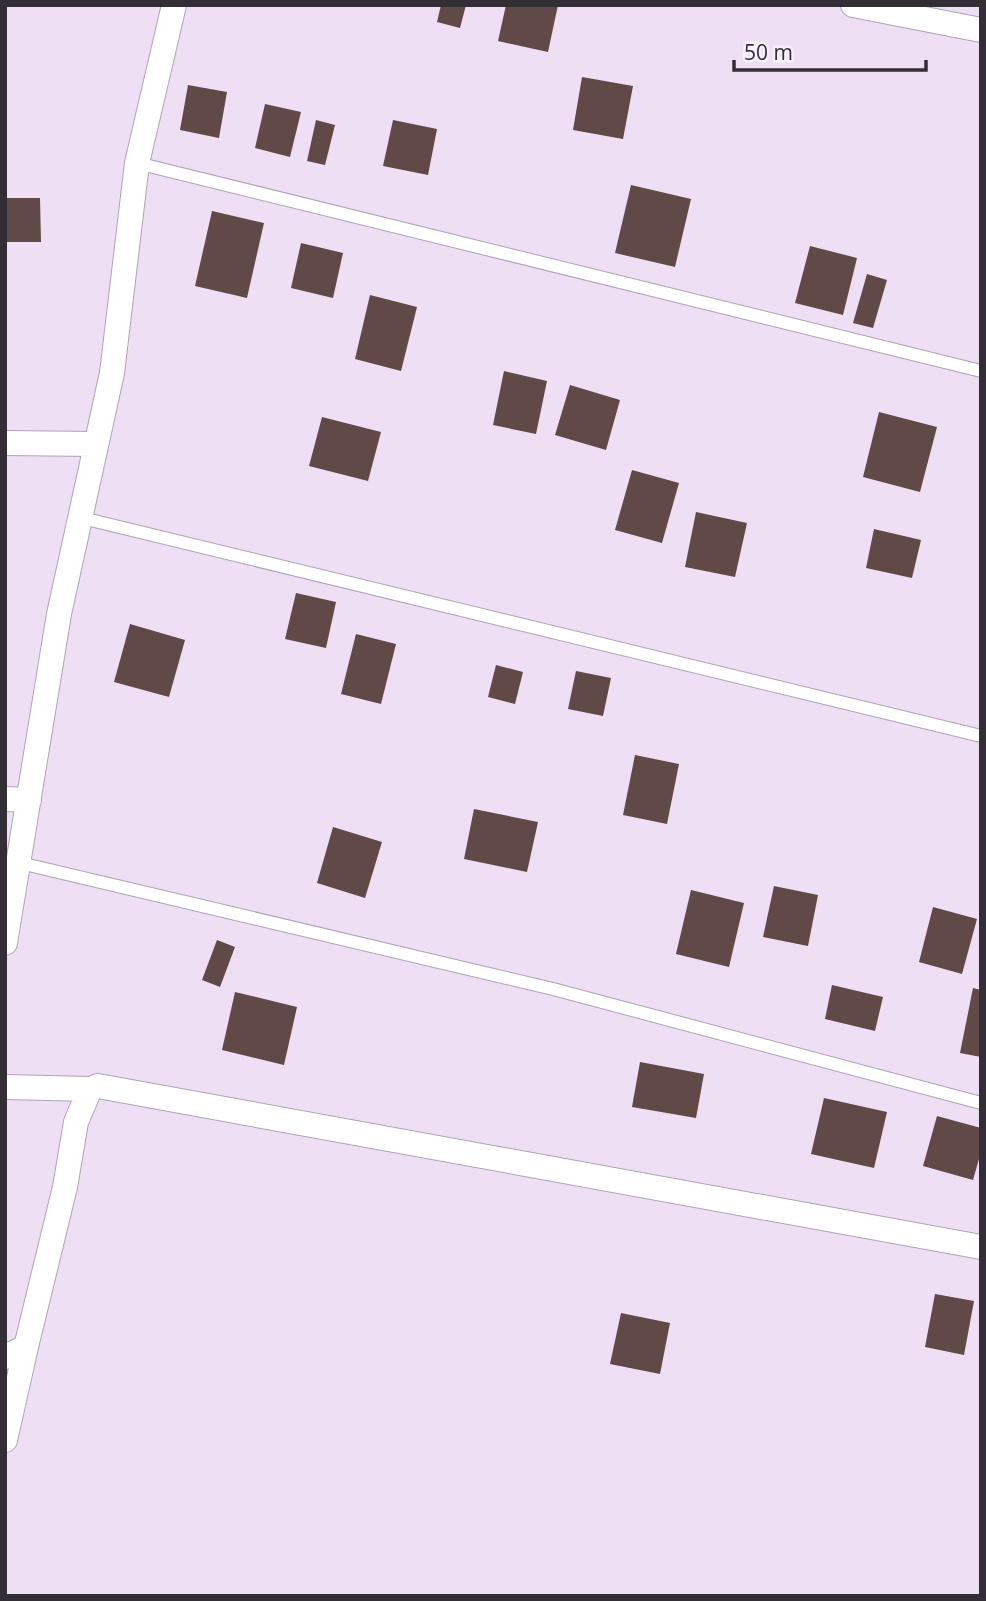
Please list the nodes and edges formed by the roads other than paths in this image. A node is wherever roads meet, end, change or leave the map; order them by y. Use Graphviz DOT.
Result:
graph roads {
  1 [pos="174,5"];
  2 [pos="853,5"];
  3 [pos="981,30"];
  4 [pos="137,163"];
  5 [pos="981,371"];
  6 [pos="5,443"];
  7 [pos="95,444"];
  8 [pos="78,517"];
  9 [pos="981,736"];
  10 [pos="17,799"];
  11 [pos="20,863"];
  12 [pos="5,943"];
  13 [pos="5,1087"];
  14 [pos="90,1090"];
  15 [pos="981,1103"];
  16 [pos="981,1247"];
  17 [pos="16,1352"];
  18 [pos="5,1440"];
  1 -- 4 [label="street"];
  2 -- 3 [label="street"];
  4 -- 5 [label="lane"];
  4 -- 7 [label="street"];
  6 -- 7 [label="street"];
  7 -- 8 [label="street"];
  8 -- 9 [label="lane"];
  8 -- 10 [label="street"];
  10 -- 11 [label="street"];
  11 -- 12 [label="street"];
  11 -- 15 [label="lane"];
  13 -- 14 [label="street"];
  14 -- 16 [label="street"];
  14 -- 17 [label="street"];
  17 -- 18 [label="street"];
}
